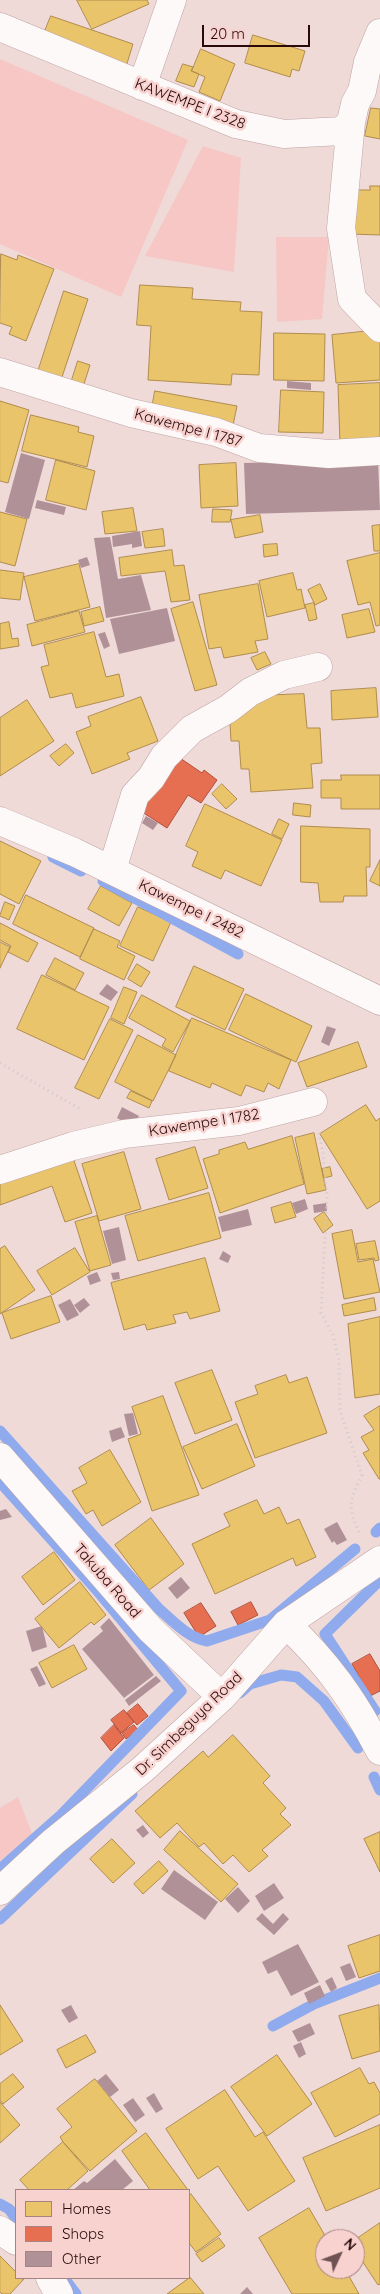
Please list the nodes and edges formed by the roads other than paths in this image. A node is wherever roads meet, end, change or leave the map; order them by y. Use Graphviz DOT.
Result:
graph roads {
  1 [pos="172,0"];
  2 [pos="0,27"];
  3 [pos="380,33"];
  4 [pos="142,86"];
  5 [pos="352,122"];
  6 [pos="380,328"];
  7 [pos="0,372"];
  8 [pos="380,451"];
  9 [pos="318,667"];
  10 [pos="0,821"];
  11 [pos="112,870"];
  12 [pos="380,1001"];
  13 [pos="313,1102"];
  14 [pos="0,1170"];
  15 [pos="0,1458"];
  16 [pos="377,1562"];
  17 [pos="286,1624"];
  18 [pos="222,1697"];
  19 [pos="380,1751"];
  20 [pos="0,1891"];
  21 [pos="0,2230"];
  22 [pos="15,2240"];
  23 [pos="51,2279"];
  24 [pos="59,2294"];
  1 -- 4 [label="street"];
  2 -- 4 [label="street, KAWEMPE I 2328"];
  3 -- 5 [label="street"];
  4 -- 5 [label="street, KAWEMPE I 2328"];
  5 -- 6 [label="street"];
  7 -- 8 [label="street, Kawempe I 1787"];
  9 -- 11 [label="street"];
  10 -- 11 [label="street, Kawempe I 2482"];
  11 -- 12 [label="street, Kawempe I 2482"];
  13 -- 14 [label="street, Kawempe I 1782"];
  15 -- 18 [label="street, Takuba Road"];
  16 -- 17 [label="street, Dr. Simbeguya Road"];
  17 -- 18 [label="street, Dr. Simbeguya Road"];
  17 -- 19 [label="street"];
  18 -- 20 [label="street, Dr. Simbeguya Road"];
  21 -- 22 [label="street"];
  23 -- 24 [label="street"];
}
